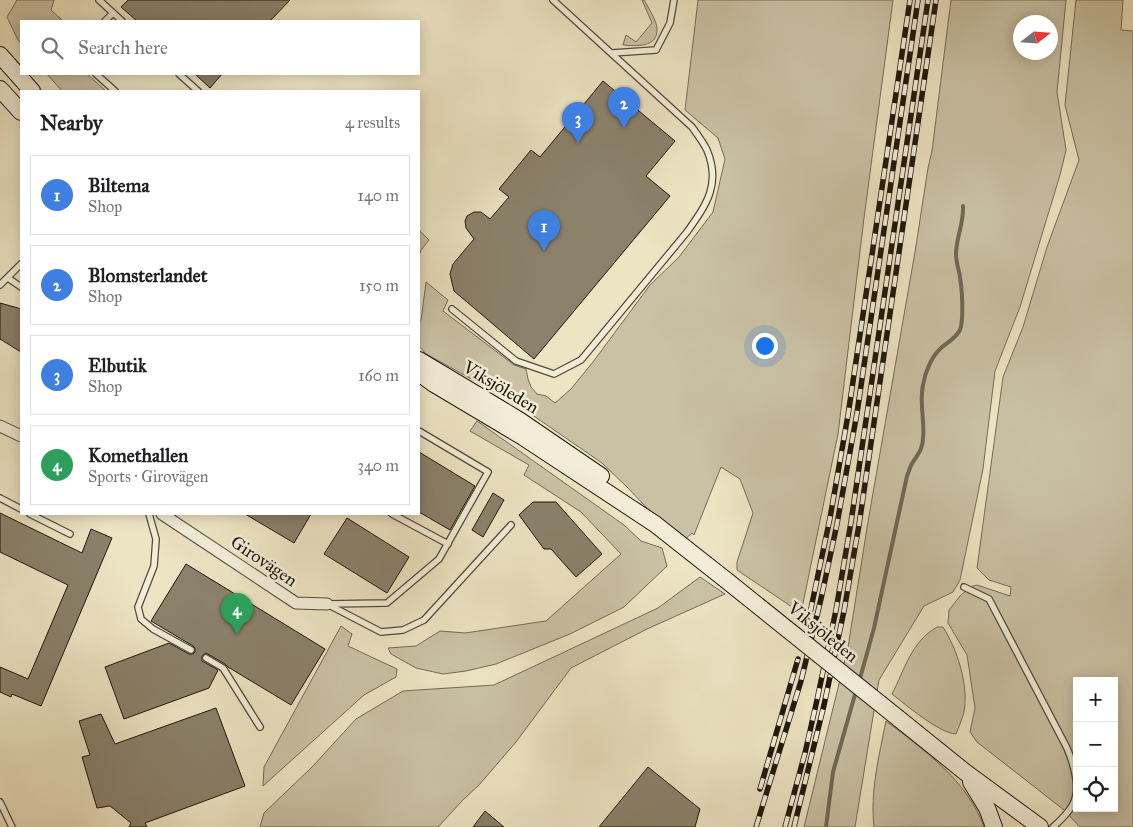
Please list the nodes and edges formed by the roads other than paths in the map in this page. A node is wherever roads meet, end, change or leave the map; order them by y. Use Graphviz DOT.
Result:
graph roads {
  1 [pos="99,0"];
  2 [pos="553,0"];
  3 [pos="674,0"];
  4 [pos="113,13"];
  5 [pos="106,20"];
  6 [pos="121,20"];
  7 [pos="612,53"];
  8 [pos="0,55"];
  9 [pos="97,75"];
  10 [pos="180,75"];
  11 [pos="0,90"];
  12 [pos="31,90"];
  13 [pos="114,90"];
  14 [pos="197,90"];
  15 [pos="20,111"];
  16 [pos="20,265"];
  17 [pos="8,278"];
  18 [pos="0,285"];
  19 [pos="20,286"];
  20 [pos="452,309"];
  21 [pos="420,355"];
  22 [pos="420,362"];
  23 [pos="426,377"];
  24 [pos="0,426"];
  25 [pos="420,432"];
  26 [pos="20,436"];
  27 [pos="0,498"];
  28 [pos="20,508"];
  29 [pos="32,515"];
  30 [pos="149,515"];
  31 [pos="166,515"];
  32 [pos="394,515"];
  33 [pos="511,526"];
  34 [pos="70,534"];
  35 [pos="448,544"];
  36 [pos="964,587"];
  37 [pos="327,604"];
  38 [pos="191,650"];
  39 [pos="206,658"];
  40 [pos="260,727"];
  41 [pos="965,772"];
  42 [pos="0,802"];
  43 [pos="12,827"];
  44 [pos="994,827"];
  45 [pos="1040,827"];
  46 [pos="1053,827"];
  1 -- 4 [label="lane"];
  2 -- 7 [label="lane"];
  3 -- 7 [label="lane"];
  4 -- 5 [label="lane"];
  4 -- 6 [label="lane"];
  7 -- 20 [label="lane"];
  8 -- 12 [label="main road"];
  9 -- 13 [label="lane"];
  10 -- 14 [label="lane"];
  11 -- 15 [label="main road"];
  16 -- 17 [label="lane"];
  17 -- 18 [label="lane"];
  17 -- 19 [label="lane"];
  21 -- 23 [label="lane"];
  22 -- 23 [label="main road, Viksjöleden"];
  23 -- 41 [label="main road, Viksjöleden, bridge"];
  24 -- 26 [label="street"];
  25 -- 35 [label="lane"];
  27 -- 28 [label="lane"];
  29 -- 34 [label="lane"];
  30 -- 38 [label="lane"];
  31 -- 37 [label="street, Girovägen"];
  32 -- 35 [label="lane"];
  33 -- 37 [label="lane"];
  35 -- 37 [label="lane"];
  36 -- 46 [label="lane"];
  39 -- 40 [label="lane"];
  41 -- 44 [label="main road, Viksjöleden"];
  41 -- 45 [label="main road, Viksjöleden"];
  42 -- 43 [label="lane"];
}
